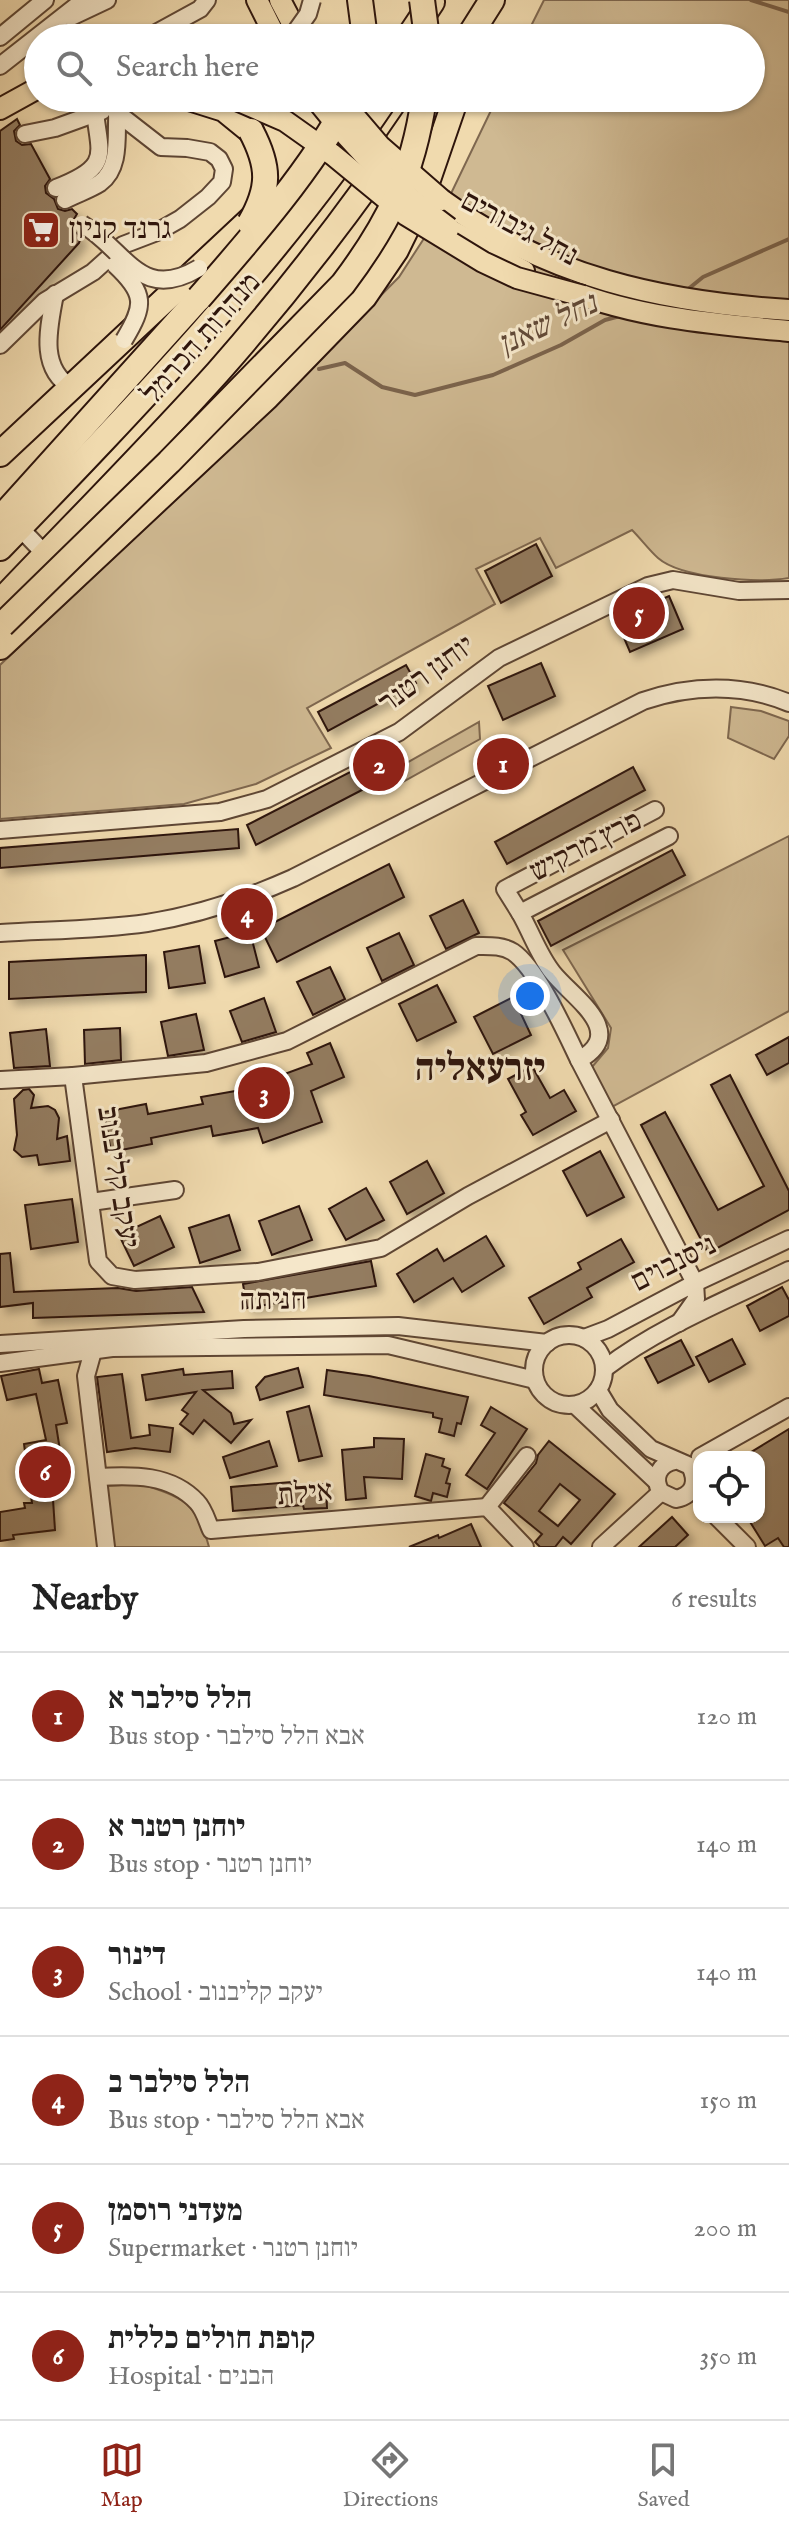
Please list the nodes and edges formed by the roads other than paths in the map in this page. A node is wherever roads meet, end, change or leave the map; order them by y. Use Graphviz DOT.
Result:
graph roads {
  1 [pos="45,0"];
  2 [pos="84,0"];
  3 [pos="107,0"];
  4 [pos="207,0"];
  5 [pos="257,0"];
  6 [pos="280,0"];
  7 [pos="312,0"];
  8 [pos="360,0"];
  9 [pos="422,0"];
  10 [pos="433,0"];
  11 [pos="450,0"];
  12 [pos="492,0"];
  13 [pos="504,0"];
  14 [pos="52,24"];
  15 [pos="53,24"];
  16 [pos="173,24"];
  17 [pos="269,24"];
  18 [pos="293,24"];
  19 [pos="301,24"];
  20 [pos="363,24"];
  21 [pos="417,24"];
  22 [pos="425,24"];
  23 [pos="435,24"];
  24 [pos="477,24"];
  25 [pos="491,24"];
  26 [pos="0,37"];
  27 [pos="24,47"];
  28 [pos="0,66"];
  29 [pos="24,96"];
  30 [pos="0,109"];
  31 [pos="79,112"];
  32 [pos="95,112"];
  33 [pos="117,112"];
  34 [pos="127,112"];
  35 [pos="228,112"];
  36 [pos="264,112"];
  37 [pos="327,112"];
  38 [pos="343,112"];
  39 [pos="351,112"];
  40 [pos="351,112"];
  41 [pos="376,112"];
  42 [pos="416,112"];
  43 [pos="423,112"];
  44 [pos="451,112"];
  45 [pos="25,134"];
  46 [pos="199,268"];
  47 [pos="55,294"];
  48 [pos="583,296"];
  49 [pos="199,298"];
  50 [pos="789,310"];
  51 [pos="789,331"];
  52 [pos="124,340"];
  53 [pos="0,345"];
  54 [pos="72,388"];
  55 [pos="0,454"];
  56 [pos="9,520"];
  57 [pos="0,548"];
  58 [pos="45,554"];
  59 [pos="789,590"];
  60 [pos="1,625"];
  61 [pos="789,703"];
  62 [pos="655,810"];
  63 [pos="4,824"];
  64 [pos="669,836"];
  65 [pos="520,913"];
  66 [pos="0,933"];
  67 [pos="579,1060"];
  68 [pos="73,1076"];
  69 [pos="1,1080"];
  70 [pos="611,1120"];
  71 [pos="175,1190"];
  72 [pos="91,1202"];
  73 [pos="789,1239"];
  74 [pos="789,1270"];
  75 [pos="695,1283"];
  76 [pos="679,1323"];
  77 [pos="584,1338"];
  78 [pos="547,1343"];
  79 [pos="0,1344"];
  80 [pos="93,1351"];
  81 [pos="0,1363"];
  82 [pos="604,1369"];
  83 [pos="535,1380"];
  84 [pos="598,1390"];
  85 [pos="575,1405"];
  86 [pos="789,1407"];
  87 [pos="527,1456"];
  88 [pos="691,1460"];
  89 [pos="98,1477"];
  90 [pos="659,1487"];
  91 [pos="693,1497"];
  92 [pos="487,1507"];
  93 [pos="723,1523"];
  94 [pos="106,1547"];
  95 [pos="525,1547"];
  96 [pos="601,1547"];
  97 [pos="747,1547"];
  1 -- 26 [label="street"];
  2 -- 14 [label="street"];
  3 -- 15 [label="street"];
  4 -- 16 [label="street"];
  5 -- 17 [label="main road"];
  6 -- 18 [label="main road"];
  7 -- 19 [label="street, bridge"];
  8 -- 20 [label="highway"];
  9 -- 22 [label="highway, bridge"];
  10 -- 21 [label="highway"];
  11 -- 23 [label="highway"];
  12 -- 24 [label="highway"];
  13 -- 25 [label="highway"];
  27 -- 28 [label="street"];
  29 -- 30 [label="main road"];
  31 -- 45 [label="street"];
  32 -- 33 [label="street"];
  34 -- 47 [label="street"];
  35 -- 49 [label="highway, bridge"];
  36 -- 48 [label="main road, bridge"];
  37 -- 48 [label="main road, נחל גיבורים, bridge"];
  38 -- 49 [label="highway, bridge"];
  39 -- 50 [label="main road, נחל גיבורים, bridge"];
  40 -- 46 [label="highway, bridge"];
  41 -- 56 [label="highway, מנהרות הכרמל"];
  42 -- 58 [label="highway, מנהרות הכרמל"];
  43 -- 60 [label="highway, bridge"];
  44 -- 60 [label="highway"];
  46 -- 52 [label="highway, bridge"];
  46 -- 52 [label="street, bridge"];
  47 -- 53 [label="street"];
  47 -- 54 [label="street"];
  48 -- 51 [label="main road, נחל גיבורים"];
  49 -- 56 [label="highway"];
  52 -- 54 [label="highway"];
  54 -- 55 [label="highway"];
  56 -- 57 [label="highway, מנהרות הכרמל"];
  56 -- 58 [label="street"];
  58 -- 60 [label="highway, מנהרות הכרמל"];
  59 -- 63 [label="street, יוחנן רטנר"];
  61 -- 66 [label="street"];
  62 -- 65 [label="street"];
  64 -- 65 [label="street, פרץ מרקיש"];
  65 -- 67 [label="street, פרץ מרקיש"];
  67 -- 68 [label="street, יעקב קליבנוב"];
  67 -- 70 [label="street"];
  68 -- 69 [label="street"];
  68 -- 72 [label="street, יעקב קליבנוב"];
  70 -- 72 [label="street, יעקב קליבנוב"];
  70 -- 75 [label="street"];
  71 -- 72 [label="street"];
  73 -- 75 [label="street, ניסנבוים"];
  74 -- 76 [label="street, ניסנבוים"];
  75 -- 76 [label="street"];
  75 -- 77 [label="street, ניסנבוים"];
  76 -- 82 [label="street, ניסנבוים"];
  77 -- 78 [label="street"];
  77 -- 82 [label="street"];
  78 -- 79 [label="street, חניתה"];
  78 -- 83 [label="street"];
  80 -- 81 [label="street, חניתה"];
  80 -- 83 [label="street, חניתה"];
  80 -- 89 [label="street"];
  82 -- 84 [label="street"];
  83 -- 85 [label="street"];
  84 -- 85 [label="street"];
  84 -- 88 [label="street"];
  85 -- 90 [label="street"];
  86 -- 88 [label="street"];
  87 -- 92 [label="street"];
  88 -- 90 [label="street"];
  89 -- 92 [label="street, אילת"];
  89 -- 94 [label="street"];
  90 -- 91 [label="street"];
  90 -- 96 [label="street"];
  92 -- 95 [label="street"];
  93 -- 97 [label="street"];
}
